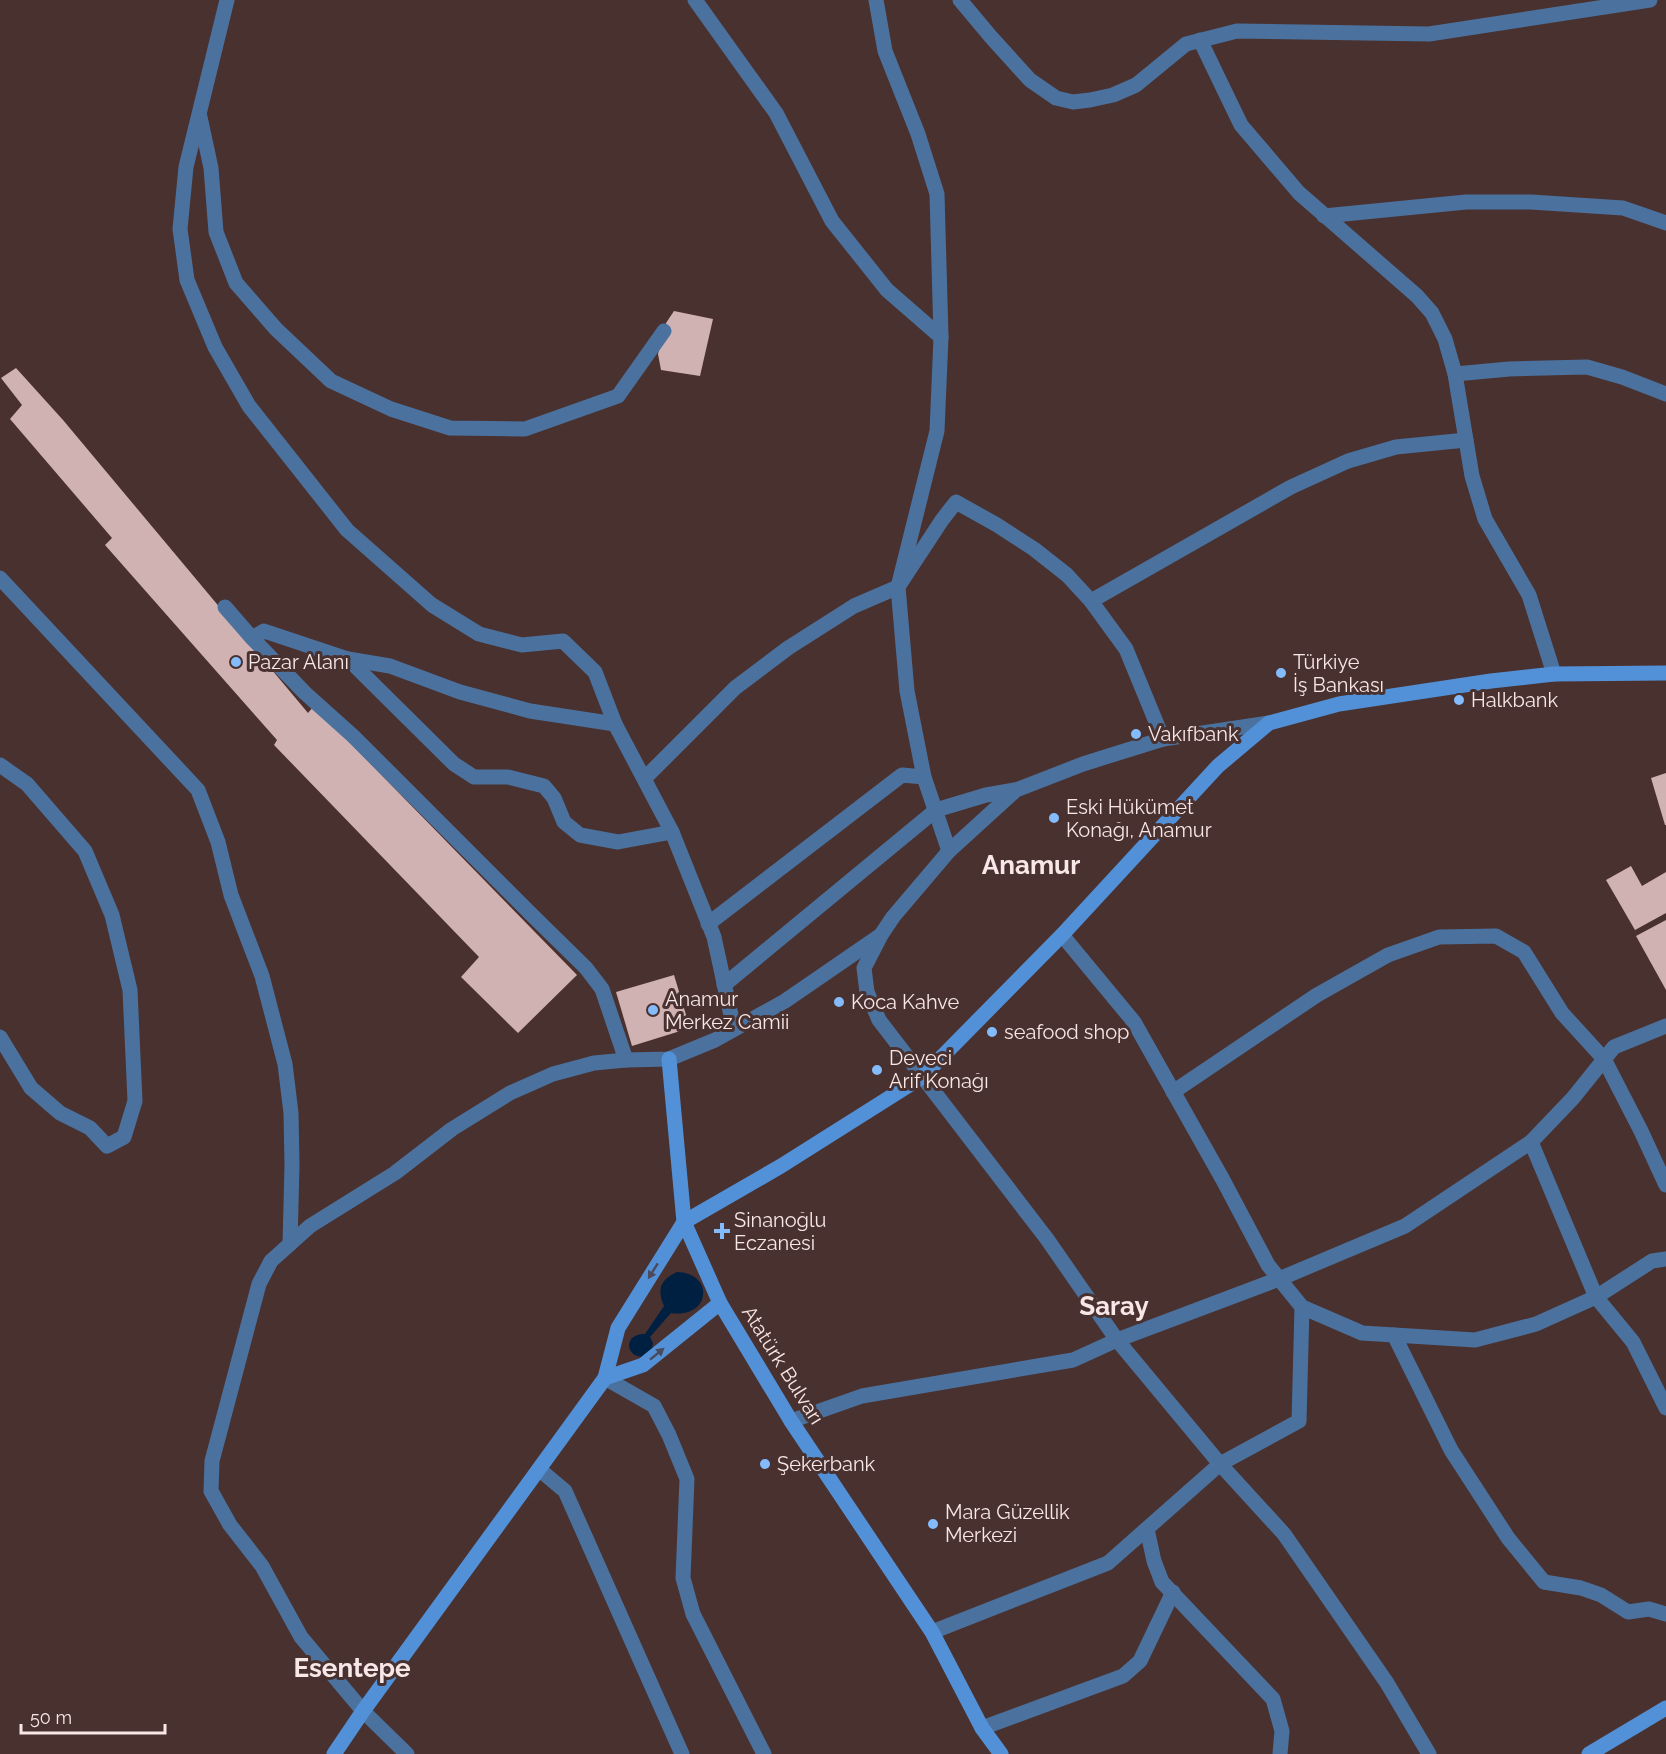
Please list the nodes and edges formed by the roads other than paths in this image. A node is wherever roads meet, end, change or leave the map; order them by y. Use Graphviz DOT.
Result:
graph roads {
  1 [pos="227,0"];
  2 [pos="695,0"];
  3 [pos="876,0"];
  4 [pos="960,0"];
  5 [pos="1650,0"];
  6 [pos="1596,4"];
  7 [pos="1200,40"];
  8 [pos="199,114"];
  9 [pos="1324,216"];
  10 [pos="1666,223"];
  11 [pos="664,331"];
  12 [pos="941,337"];
  13 [pos="1455,374"];
  14 [pos="1666,394"];
  15 [pos="1466,440"];
  16 [pos="0,578"];
  17 [pos="898,587"];
  18 [pos="1091,601"];
  19 [pos="225,607"];
  20 [pos="252,638"];
  21 [pos="348,659"];
  22 [pos="1554,674"];
  23 [pos="1665,674"];
  24 [pos="1269,723"];
  25 [pos="615,724"];
  26 [pos="1163,739"];
  27 [pos="0,765"];
  28 [pos="924,777"];
  29 [pos="645,778"];
  30 [pos="1016,790"];
  31 [pos="936,810"];
  32 [pos="672,832"];
  33 [pos="949,851"];
  34 [pos="708,924"];
  35 [pos="881,934"];
  36 [pos="1062,934"];
  37 [pos="724,985"];
  38 [pos="1666,1026"];
  39 [pos="734,1029"];
  40 [pos="0,1037"];
  41 [pos="669,1059"];
  42 [pos="1604,1059"];
  43 [pos="626,1060"];
  44 [pos="922,1077"];
  45 [pos="1173,1092"];
  46 [pos="1531,1142"];
  47 [pos="1666,1185"];
  48 [pos="684,1222"];
  49 [pos="290,1244"];
  50 [pos="1666,1258"];
  51 [pos="1279,1279"];
  52 [pos="1596,1297"];
  53 [pos="720,1303"];
  54 [pos="1302,1307"];
  55 [pos="1394,1335"];
  56 [pos="1118,1340"];
  57 [pos="605,1378"];
  58 [pos="1666,1408"];
  59 [pos="791,1421"];
  60 [pos="1220,1464"];
  61 [pos="540,1470"];
  62 [pos="1147,1529"];
  63 [pos="1173,1592"];
  64 [pos="1666,1614"];
  65 [pos="932,1632"];
  66 [pos="1666,1707"];
  67 [pos="363,1711"];
  68 [pos="982,1728"];
  69 [pos="334,1754"];
  70 [pos="407,1754"];
  71 [pos="682,1754"];
  72 [pos="764,1754"];
  73 [pos="1001,1754"];
  74 [pos="1280,1754"];
  75 [pos="1429,1754"];
  76 [pos="1589,1754"];
  1 -- 8 [label="street"];
  2 -- 12 [label="street"];
  3 -- 12 [label="street"];
  4 -- 7 [label="street"];
  5 -- 6 [label="street"];
  6 -- 7 [label="street"];
  7 -- 9 [label="street"];
  8 -- 11 [label="street"];
  8 -- 25 [label="street"];
  9 -- 10 [label="street"];
  9 -- 13 [label="street"];
  12 -- 17 [label="street"];
  13 -- 14 [label="street"];
  13 -- 15 [label="street"];
  15 -- 18 [label="street"];
  15 -- 22 [label="street"];
  16 -- 49 [label="street"];
  17 -- 18 [label="street"];
  17 -- 28 [label="street"];
  17 -- 29 [label="street"];
  18 -- 26 [label="street"];
  19 -- 20 [label="street"];
  20 -- 21 [label="street"];
  20 -- 43 [label="street"];
  21 -- 25 [label="street"];
  21 -- 32 [label="street"];
  22 -- 23 [label="street"];
  22 -- 24 [label="street"];
  24 -- 26 [label="street"];
  24 -- 36 [label="street"];
  25 -- 29 [label="street"];
  26 -- 30 [label="street"];
  27 -- 40 [label="street"];
  28 -- 31 [label="street"];
  28 -- 34 [label="street"];
  29 -- 32 [label="street"];
  30 -- 31 [label="street"];
  30 -- 33 [label="street"];
  31 -- 33 [label="street"];
  31 -- 37 [label="street"];
  32 -- 34 [label="street"];
  33 -- 35 [label="street"];
  34 -- 37 [label="street"];
  35 -- 39 [label="street"];
  35 -- 44 [label="street"];
  36 -- 44 [label="street"];
  36 -- 45 [label="street"];
  37 -- 39 [label="street"];
  38 -- 42 [label="street"];
  39 -- 41 [label="street"];
  41 -- 43 [label="street"];
  41 -- 48 [label="street, Atatürk Bulvarı"];
  42 -- 45 [label="street"];
  42 -- 46 [label="street"];
  42 -- 47 [label="street"];
  43 -- 49 [label="street"];
  44 -- 48 [label="street"];
  44 -- 56 [label="street"];
  45 -- 51 [label="street"];
  46 -- 51 [label="street"];
  46 -- 52 [label="street"];
  48 -- 53 [label="street, Atatürk Bulvarı"];
  48 -- 57 [label="street, one-way"];
  49 -- 67 [label="street"];
  50 -- 52 [label="street"];
  51 -- 54 [label="street"];
  51 -- 56 [label="street"];
  52 -- 55 [label="street"];
  52 -- 58 [label="street"];
  57 -- 53 [label="street, one-way"];
  53 -- 59 [label="street, Atatürk Bulvarı"];
  54 -- 55 [label="street"];
  54 -- 60 [label="street"];
  55 -- 64 [label="street"];
  56 -- 59 [label="street"];
  56 -- 60 [label="street"];
  57 -- 61 [label="street"];
  57 -- 72 [label="street"];
  59 -- 65 [label="street, Atatürk Bulvarı"];
  60 -- 62 [label="street"];
  60 -- 75 [label="street"];
  61 -- 67 [label="street"];
  61 -- 71 [label="street"];
  62 -- 63 [label="street"];
  62 -- 65 [label="street"];
  63 -- 68 [label="street"];
  63 -- 74 [label="street"];
  65 -- 68 [label="street, Atatürk Bulvarı"];
  66 -- 76 [label="street"];
  67 -- 69 [label="street"];
  67 -- 70 [label="street"];
  68 -- 73 [label="street, Atatürk Bulvarı"];
}
